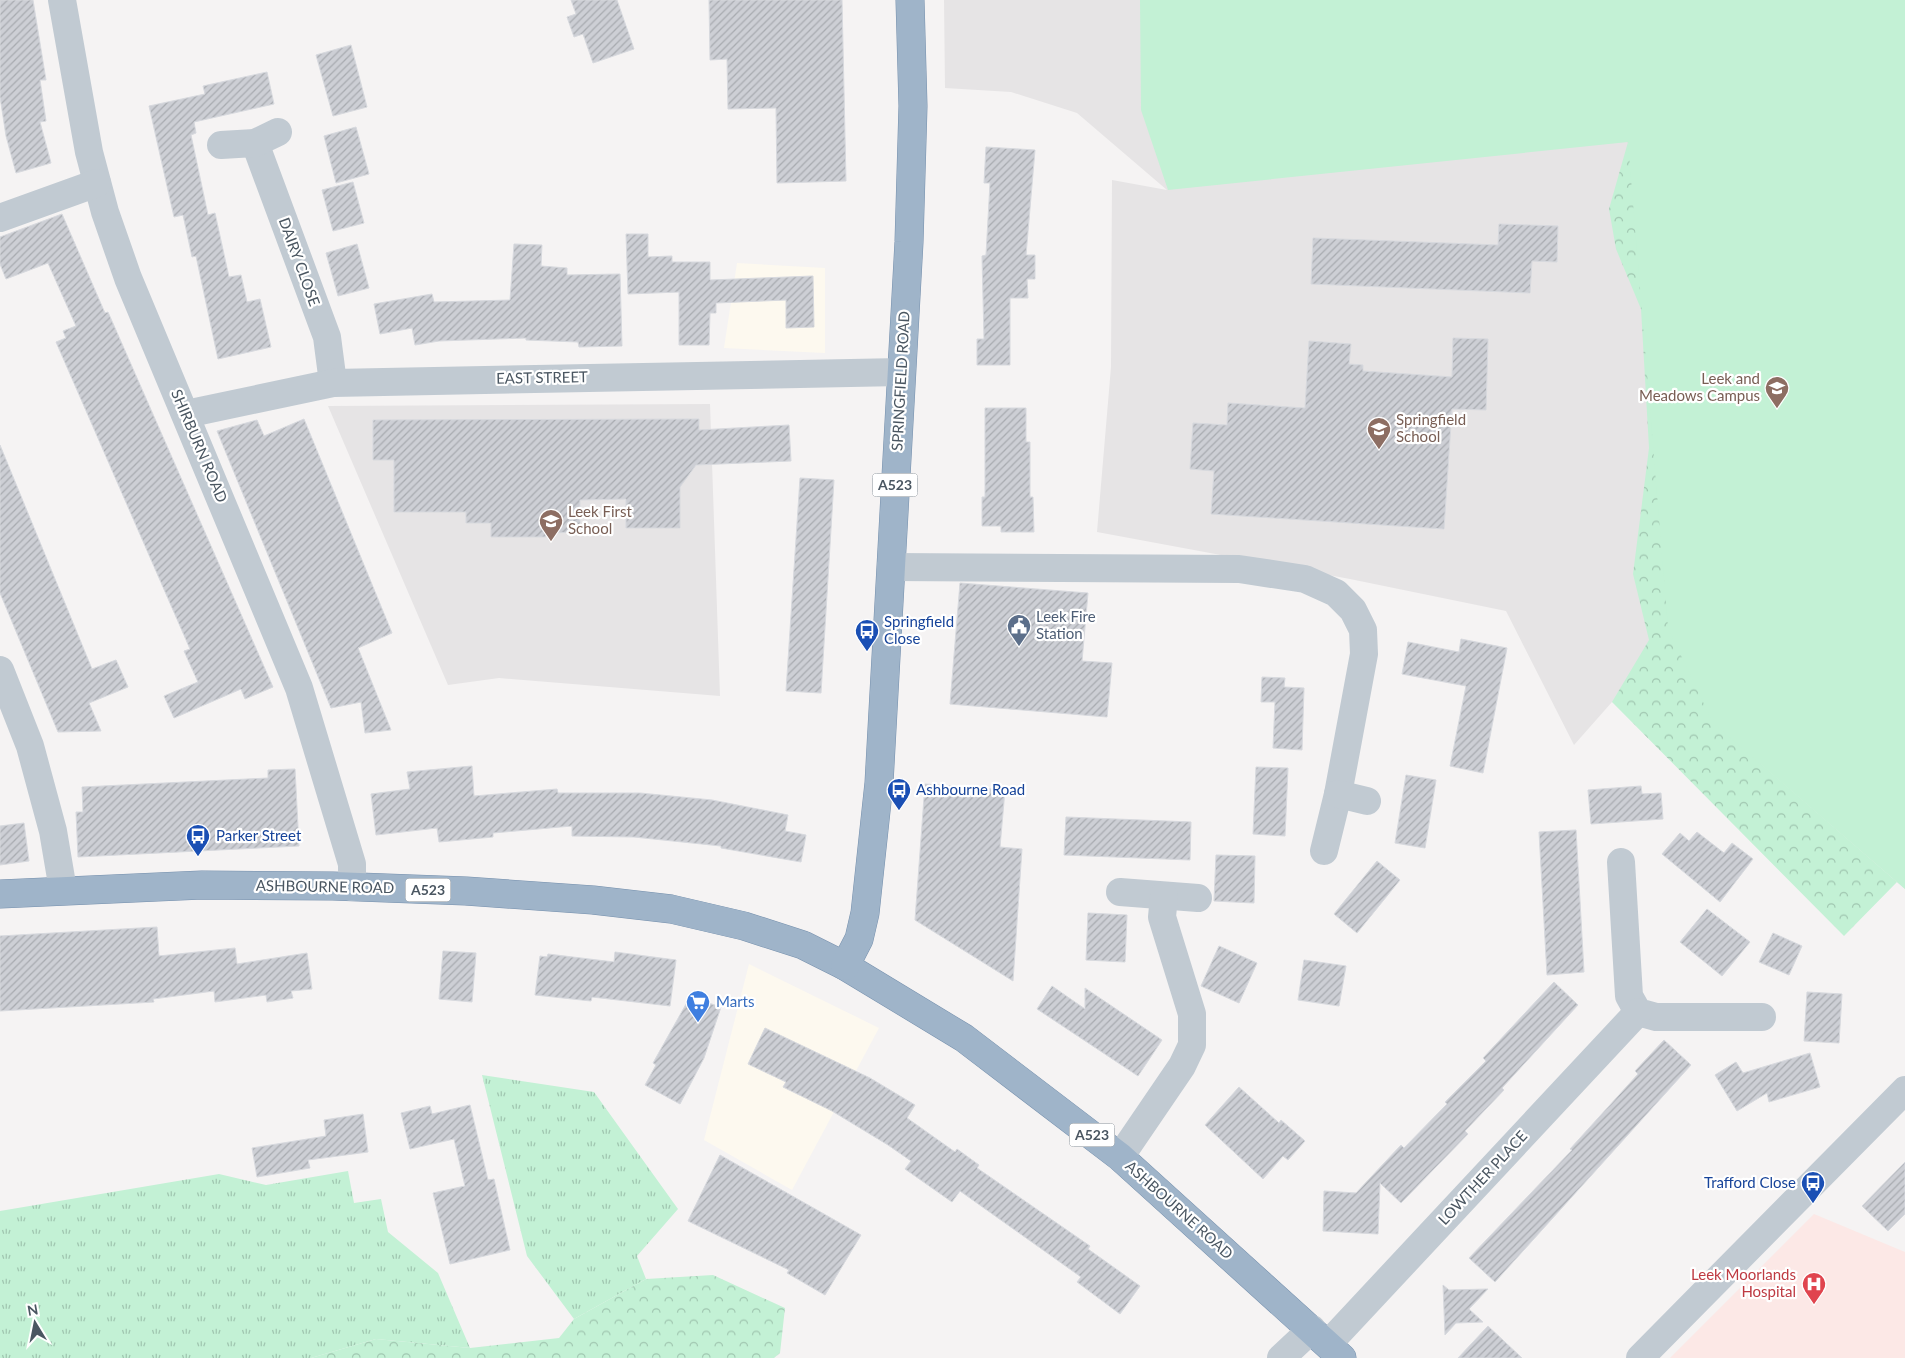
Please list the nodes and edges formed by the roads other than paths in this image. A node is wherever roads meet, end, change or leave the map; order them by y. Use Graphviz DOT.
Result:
graph roads {
  1 [pos="62,0"];
  2 [pos="910,0"];
  3 [pos="221,145"];
  4 [pos="97,183"];
  5 [pos="0,218"];
  6 [pos="901,372"];
  7 [pos="333,383"];
  8 [pos="186,414"];
  9 [pos="891,567"];
  10 [pos="0,670"];
  11 [pos="1338,794"];
  12 [pos="1367,801"];
  13 [pos="1324,851"];
  14 [pos="1621,862"];
  15 [pos="352,887"];
  16 [pos="63,890"];
  17 [pos="1120,892"];
  18 [pos="0,894"];
  19 [pos="1164,896"];
  20 [pos="1198,898"];
  21 [pos="845,966"];
  22 [pos="1638,1012"];
  23 [pos="1762,1017"];
  24 [pos="1905,1090"];
  25 [pos="1120,1157"];
  26 [pos="1327,1343"];
  27 [pos="1281,1358"];
  28 [pos="1640,1358"];
  1 -- 4 [label="street, SHIRBURN ROAD"];
  2 -- 6 [label="highway, SPRINGFIELD ROAD / A523"];
  3 -- 7 [label="street, DAIRY CLOSE"];
  4 -- 5 [label="street"];
  4 -- 8 [label="street, SHIRBURN ROAD"];
  6 -- 7 [label="street, EAST STREET"];
  6 -- 9 [label="highway, SPRINGFIELD ROAD / A523"];
  7 -- 8 [label="street, EAST STREET"];
  8 -- 15 [label="street, SHIRBURN ROAD"];
  9 -- 11 [label="street"];
  9 -- 21 [label="highway, SPRINGFIELD ROAD / A523"];
  10 -- 16 [label="street"];
  11 -- 12 [label="street"];
  11 -- 13 [label="street"];
  14 -- 22 [label="street"];
  15 -- 16 [label="highway, ASHBOURNE ROAD / A523"];
  15 -- 21 [label="highway, ASHBOURNE ROAD / A523"];
  16 -- 18 [label="highway, ASHBOURNE ROAD / A523"];
  17 -- 19 [label="street"];
  19 -- 20 [label="street"];
  19 -- 25 [label="street"];
  21 -- 25 [label="highway, ASHBOURNE ROAD / A523"];
  22 -- 23 [label="street"];
  22 -- 26 [label="street, LOWTHER PLACE"];
  24 -- 28 [label="street"];
  25 -- 26 [label="highway, ASHBOURNE ROAD / A523"];
  26 -- 27 [label="street, LOWTHER PLACE"];
}
